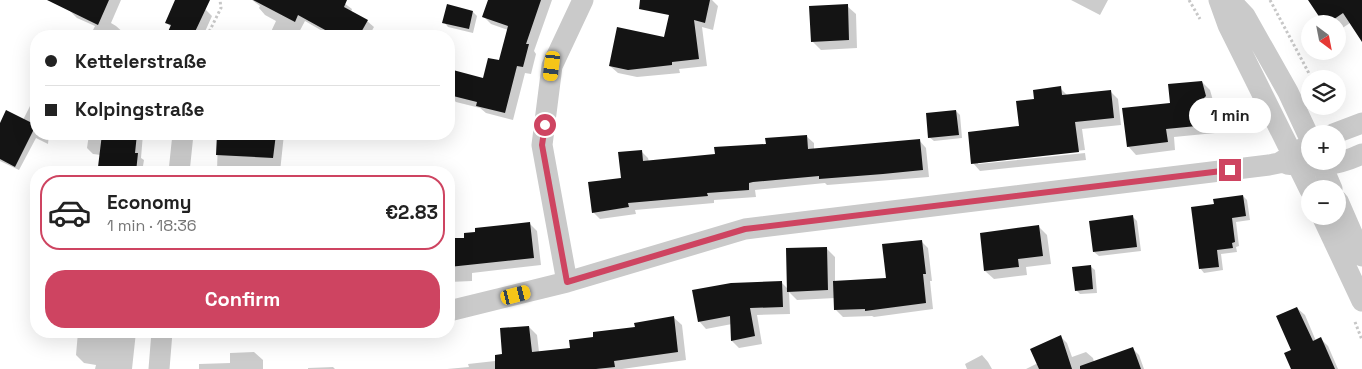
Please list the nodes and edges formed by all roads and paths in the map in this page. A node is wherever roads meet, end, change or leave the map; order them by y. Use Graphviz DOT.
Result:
graph roads {
  1 [pos="220,0"];
  2 [pos="583,0"];
  3 [pos="1219,0"];
  4 [pos="1230,0"];
  5 [pos="1270,0"];
  6 [pos="210,30"];
  7 [pos="1307,70"];
  8 [pos="1362,123"];
  9 [pos="1303,125"];
  10 [pos="1346,129"];
  11 [pos="182,140"];
  12 [pos="1362,154"];
  13 [pos="1295,156"];
  14 [pos="1346,161"];
  15 [pos="179,166"];
  16 [pos="1306,180"];
  17 [pos="1346,219"];
  18 [pos="1326,225"];
  19 [pos="1362,256"];
  20 [pos="567,282"];
  21 [pos="1362,301"];
  22 [pos="455,310"];
  23 [pos="161,338"];
  24 [pos="158,369"];
  1 -- 6 [label="path"];
  2 -- 20 [label="street"];
  3 -- 13 [label="street"];
  4 -- 9 [label="street"];
  5 -- 7 [label="path"];
  8 -- 10 [label="street"];
  11 -- 15 [label="street"];
  12 -- 14 [label="street"];
  13 -- 16 [label="street"];
  13 -- 20 [label="street"];
  17 -- 19 [label="street"];
  18 -- 21 [label="street"];
  20 -- 22 [label="street"];
  23 -- 24 [label="street"];
}
